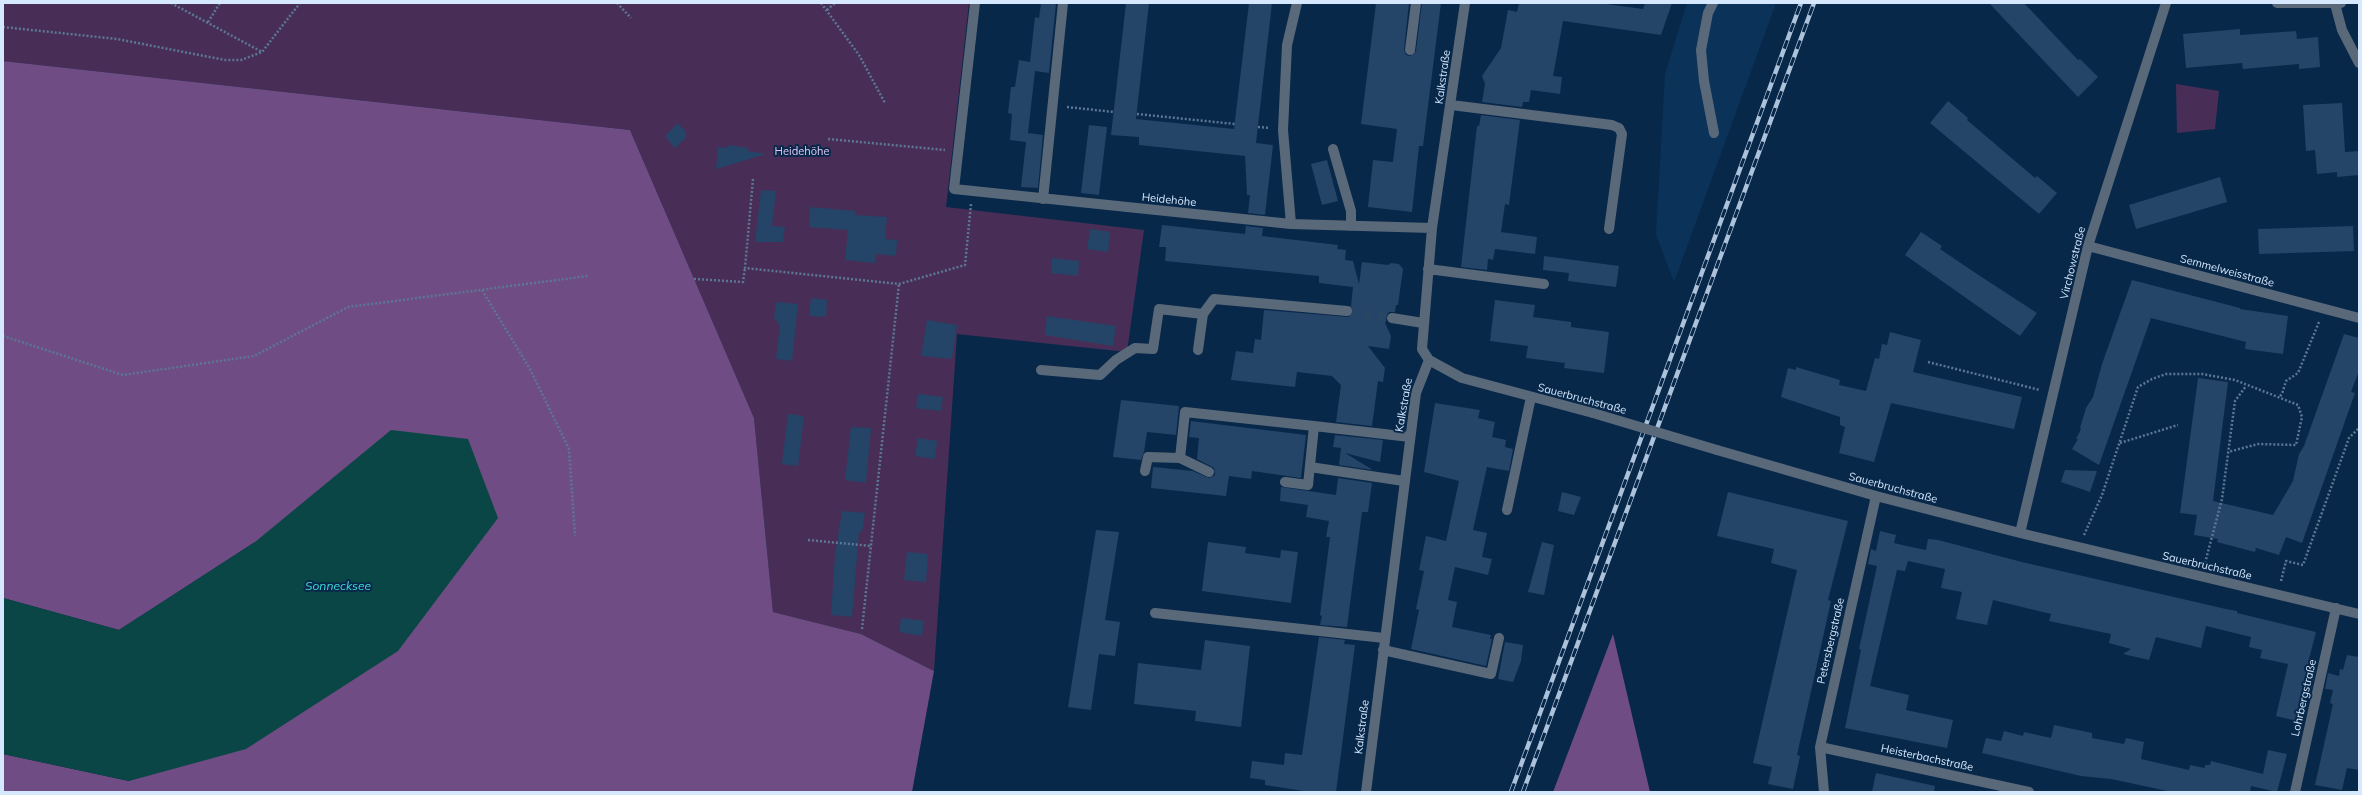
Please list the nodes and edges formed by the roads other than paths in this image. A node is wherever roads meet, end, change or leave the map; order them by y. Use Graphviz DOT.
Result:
graph roads {
  1 [pos="975,3"];
  2 [pos="1064,3"];
  3 [pos="1297,3"];
  4 [pos="1416,3"];
  5 [pos="1465,3"];
  6 [pos="1713,3"];
  7 [pos="2166,3"];
  8 [pos="2277,3"];
  9 [pos="2338,4"];
  10 [pos="1410,50"];
  11 [pos="2359,63"];
  12 [pos="1451,105"];
  13 [pos="1714,133"];
  14 [pos="1333,149"];
  15 [pos="1043,199"];
  16 [pos="1291,224"];
  17 [pos="1351,226"];
  18 [pos="1432,228"];
  19 [pos="1609,229"];
  20 [pos="2088,246"];
  21 [pos="1428,269"];
  22 [pos="1544,284"];
  23 [pos="1347,311"];
  24 [pos="1202,314"];
  25 [pos="1392,318"];
  26 [pos="2359,318"];
  27 [pos="1423,323"];
  28 [pos="1198,350"];
  29 [pos="1429,360"];
  30 [pos="1041,370"];
  31 [pos="1532,397"];
  32 [pos="1314,426"];
  33 [pos="1410,437"];
  34 [pos="1180,458"];
  35 [pos="1310,467"];
  36 [pos="1145,471"];
  37 [pos="1208,472"];
  38 [pos="1404,481"];
  39 [pos="1285,482"];
  40 [pos="1876,496"];
  41 [pos="1507,510"];
  42 [pos="2020,533"];
  43 [pos="2336,608"];
  44 [pos="1155,613"];
  45 [pos="2359,614"];
  46 [pos="1384,638"];
  47 [pos="1499,638"];
  48 [pos="1383,650"];
  49 [pos="1820,747"];
  50 [pos="1366,792"];
  51 [pos="1824,792"];
  52 [pos="2029,792"];
  53 [pos="2295,792"];
  1 -- 15 [label="street, Heidehöhe"];
  2 -- 15 [label="street"];
  3 -- 16 [label="street"];
  4 -- 10 [label="street"];
  5 -- 12 [label="street, Kalkstraße"];
  6 -- 13 [label="street"];
  7 -- 20 [label="street, Virchowstraße"];
  8 -- 9 [label="street"];
  9 -- 11 [label="street"];
  12 -- 18 [label="street, Kalkstraße"];
  12 -- 19 [label="street"];
  14 -- 17 [label="street"];
  15 -- 16 [label="street, Heidehöhe"];
  16 -- 17 [label="street, Heidehöhe"];
  17 -- 18 [label="street, Heidehöhe"];
  18 -- 21 [label="street, Kalkstraße"];
  20 -- 26 [label="street, Semmelweisstraße"];
  20 -- 42 [label="street, Virchowstraße"];
  21 -- 22 [label="street"];
  21 -- 27 [label="street, Kalkstraße"];
  23 -- 24 [label="street"];
  24 -- 28 [label="street"];
  24 -- 30 [label="street"];
  25 -- 27 [label="street"];
  27 -- 29 [label="street, Kalkstraße"];
  29 -- 31 [label="street, Sauerbruchstraße"];
  29 -- 33 [label="street, Kalkstraße"];
  31 -- 40 [label="street, Sauerbruchstraße, bridge"];
  31 -- 41 [label="street"];
  32 -- 33 [label="street"];
  32 -- 34 [label="street"];
  32 -- 35 [label="street"];
  33 -- 38 [label="street, Kalkstraße"];
  34 -- 36 [label="street"];
  34 -- 37 [label="street"];
  35 -- 38 [label="street"];
  35 -- 39 [label="street"];
  38 -- 46 [label="street, Kalkstraße"];
  40 -- 42 [label="street, Sauerbruchstraße"];
  40 -- 49 [label="street, Petersbergstraße"];
  42 -- 43 [label="street, Sauerbruchstraße"];
  43 -- 45 [label="street, Sauerbruchstraße"];
  43 -- 53 [label="street, Lohrbergstraße"];
  44 -- 46 [label="street"];
  46 -- 48 [label="street, Kalkstraße"];
  47 -- 48 [label="street"];
  48 -- 50 [label="street, Kalkstraße"];
  49 -- 51 [label="street, Petersbergstraße"];
  49 -- 52 [label="street, Heisterbachstraße"];
}
